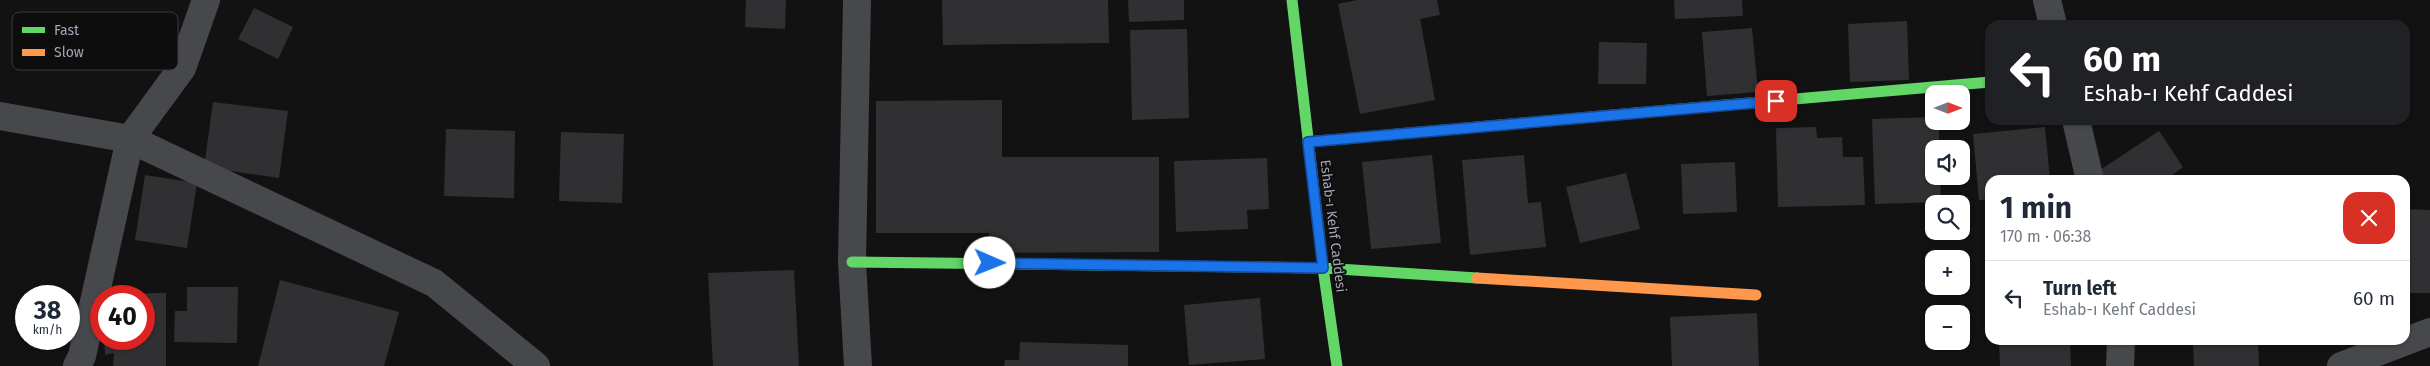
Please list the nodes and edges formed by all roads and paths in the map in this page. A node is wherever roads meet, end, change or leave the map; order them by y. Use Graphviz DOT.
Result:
graph roads {
  1 [pos="206,0"];
  2 [pos="857,0"];
  3 [pos="1292,0"];
  4 [pos="2047,0"];
  5 [pos="2052,20"];
  6 [pos="1985,82"];
  7 [pos="0,116"];
  8 [pos="2077,125"];
  9 [pos="130,139"];
  10 [pos="1308,142"];
  11 [pos="2089,175"];
  12 [pos="852,262"];
  13 [pos="1323,268"];
  14 [pos="1756,295"];
  15 [pos="2430,332"];
  16 [pos="2410,340"];
  17 [pos="2121,345"];
  18 [pos="2396,345"];
  19 [pos="77,366"];
  20 [pos="536,366"];
  21 [pos="858,366"];
  22 [pos="1337,366"];
  23 [pos="2120,366"];
  24 [pos="2341,366"];
  1 -- 9 [label="street"];
  2 -- 12 [label="street"];
  3 -- 10 [label="street, Eshab-ı Kehf Caddesi"];
  4 -- 5 [label="street"];
  6 -- 10 [label="street"];
  7 -- 9 [label="street"];
  8 -- 11 [label="street"];
  9 -- 19 [label="street"];
  9 -- 20 [label="street"];
  10 -- 13 [label="street, Eshab-ı Kehf Caddesi"];
  12 -- 13 [label="street"];
  12 -- 21 [label="street"];
  13 -- 14 [label="street"];
  13 -- 22 [label="street, Eshab-ı Kehf Caddesi"];
  15 -- 16 [label="street"];
  17 -- 23 [label="street"];
  18 -- 24 [label="street"];
}
